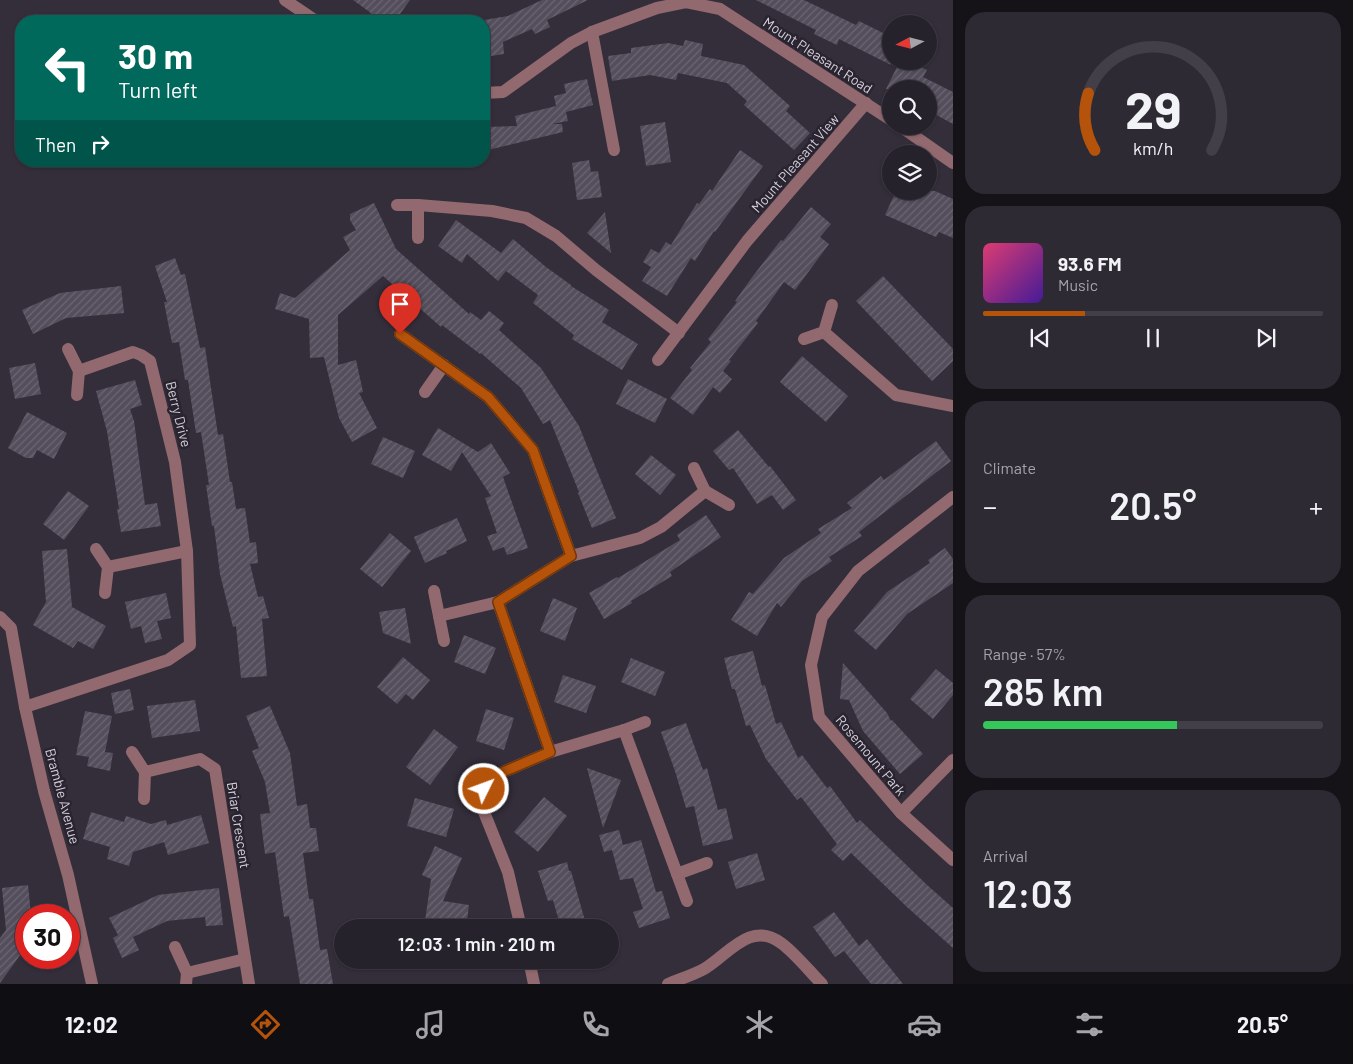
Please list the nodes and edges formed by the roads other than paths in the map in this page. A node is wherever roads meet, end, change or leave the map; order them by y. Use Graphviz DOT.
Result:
graph roads {
  1 [pos="285,0"];
  2 [pos="307,15"];
  3 [pos="592,32"];
  4 [pos="490,93"];
  5 [pos="866,103"];
  6 [pos="882,114"];
  7 [pos="913,135"];
  8 [pos="614,150"];
  9 [pos="953,163"];
  10 [pos="397,205"];
  11 [pos="418,205"];
  12 [pos="418,238"];
  13 [pos="832,305"];
  14 [pos="679,332"];
  15 [pos="824,332"];
  16 [pos="400,334"];
  17 [pos="804,339"];
  18 [pos="68,349"];
  19 [pos="658,360"];
  20 [pos="444,366"];
  21 [pos="79,371"];
  22 [pos="425,392"];
  23 [pos="77,394"];
  24 [pos="953,406"];
  25 [pos="694,468"];
  26 [pos="705,492"];
  27 [pos="953,497"];
  28 [pos="729,505"];
  29 [pos="96,549"];
  30 [pos="187,551"];
  31 [pos="571,556"];
  32 [pos="108,568"];
  33 [pos="434,591"];
  34 [pos="105,593"];
  35 [pos="498,602"];
  36 [pos="439,616"];
  37 [pos="1,618"];
  38 [pos="444,641"];
  39 [pos="25,707"];
  40 [pos="645,722"];
  41 [pos="624,730"];
  42 [pos="132,752"];
  43 [pos="550,752"];
  44 [pos="953,760"];
  45 [pos="145,772"];
  46 [pos="144,799"];
  47 [pos="901,813"];
  48 [pos="953,860"];
  49 [pos="707,863"];
  50 [pos="677,874"];
  51 [pos="687,901"];
  52 [pos="519,919"];
  53 [pos="175,947"];
  54 [pos="245,959"];
  55 [pos="530,969"];
  56 [pos="186,978"];
  57 [pos="92,984"];
  58 [pos="249,984"];
  59 [pos="534,984"];
  60 [pos="668,984"];
  61 [pos="822,984"];
  1 -- 2 [label="street"];
  3 -- 4 [label="street, Mount Pleasant Road"];
  3 -- 5 [label="street, Mount Pleasant Road"];
  3 -- 8 [label="street"];
  5 -- 6 [label="street, Mount Pleasant Road"];
  5 -- 14 [label="street, Mount Pleasant View"];
  7 -- 9 [label="street"];
  10 -- 11 [label="street"];
  11 -- 12 [label="street"];
  11 -- 14 [label="street"];
  13 -- 15 [label="street"];
  14 -- 19 [label="street, Mount Pleasant View"];
  15 -- 17 [label="street"];
  15 -- 24 [label="street"];
  16 -- 20 [label="street"];
  18 -- 21 [label="street"];
  20 -- 22 [label="street"];
  20 -- 31 [label="street"];
  21 -- 23 [label="street"];
  21 -- 30 [label="street, Berry Drive"];
  25 -- 26 [label="street"];
  26 -- 28 [label="street"];
  26 -- 31 [label="street"];
  27 -- 47 [label="street, Rosemount Park"];
  29 -- 32 [label="street"];
  30 -- 32 [label="street"];
  30 -- 39 [label="street, Berry Drive"];
  31 -- 35 [label="street"];
  32 -- 34 [label="street"];
  33 -- 36 [label="street"];
  35 -- 36 [label="street"];
  35 -- 43 [label="street"];
  36 -- 38 [label="street"];
  37 -- 39 [label="street, Bramble Avenue"];
  39 -- 57 [label="street, Bramble Avenue"];
  40 -- 41 [label="street"];
  41 -- 43 [label="street"];
  41 -- 50 [label="street"];
  42 -- 45 [label="street"];
  43 -- 52 [label="street"];
  44 -- 47 [label="street"];
  45 -- 46 [label="street"];
  45 -- 54 [label="street, Briar Crescent"];
  47 -- 48 [label="street, Rosemount Park"];
  49 -- 50 [label="street"];
  50 -- 51 [label="street"];
  53 -- 56 [label="street"];
  54 -- 56 [label="street"];
  54 -- 58 [label="street, Briar Crescent"];
  55 -- 59 [label="street"];
  60 -- 61 [label="street"];
}
